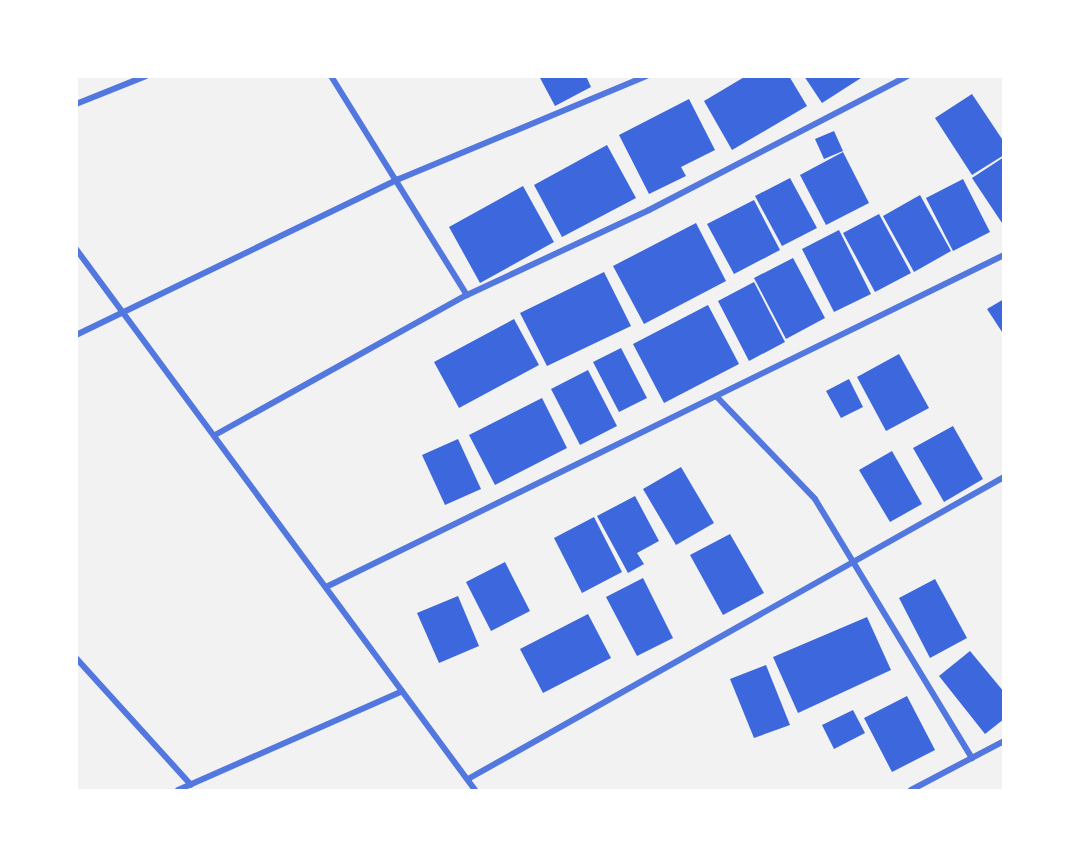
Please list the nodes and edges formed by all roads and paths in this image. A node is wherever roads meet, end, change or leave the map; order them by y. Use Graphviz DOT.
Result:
graph roads {
  1 [pos="146,76"];
  2 [pos="331,76"];
  3 [pos="645,76"];
  4 [pos="907,76"];
  5 [pos="76,104"];
  6 [pos="399,179"];
  7 [pos="76,249"];
  8 [pos="1004,255"];
  9 [pos="467,295"];
  10 [pos="124,312"];
  11 [pos="76,334"];
  12 [pos="717,397"];
  13 [pos="215,435"];
  14 [pos="1004,477"];
  15 [pos="856,560"];
  16 [pos="326,587"];
  17 [pos="76,657"];
  18 [pos="402,691"];
  19 [pos="1004,741"];
  20 [pos="972,758"];
  21 [pos="468,779"];
  22 [pos="191,785"];
  23 [pos="178,790"];
  24 [pos="475,790"];
  25 [pos="912,790"];
  1 -- 5 [label="street"];
  2 -- 6 [label="street"];
  3 -- 6 [label="street"];
  4 -- 9 [label="street"];
  6 -- 9 [label="street"];
  6 -- 10 [label="street"];
  7 -- 10 [label="street"];
  8 -- 12 [label="street"];
  9 -- 13 [label="street"];
  10 -- 11 [label="street"];
  10 -- 13 [label="street"];
  12 -- 15 [label="street"];
  12 -- 16 [label="street"];
  13 -- 16 [label="street"];
  14 -- 15 [label="street"];
  15 -- 20 [label="street"];
  15 -- 21 [label="street"];
  16 -- 18 [label="street"];
  17 -- 22 [label="street"];
  18 -- 21 [label="street"];
  18 -- 22 [label="street"];
  19 -- 20 [label="street"];
  20 -- 25 [label="street"];
  21 -- 24 [label="street"];
  22 -- 23 [label="street"];
}
